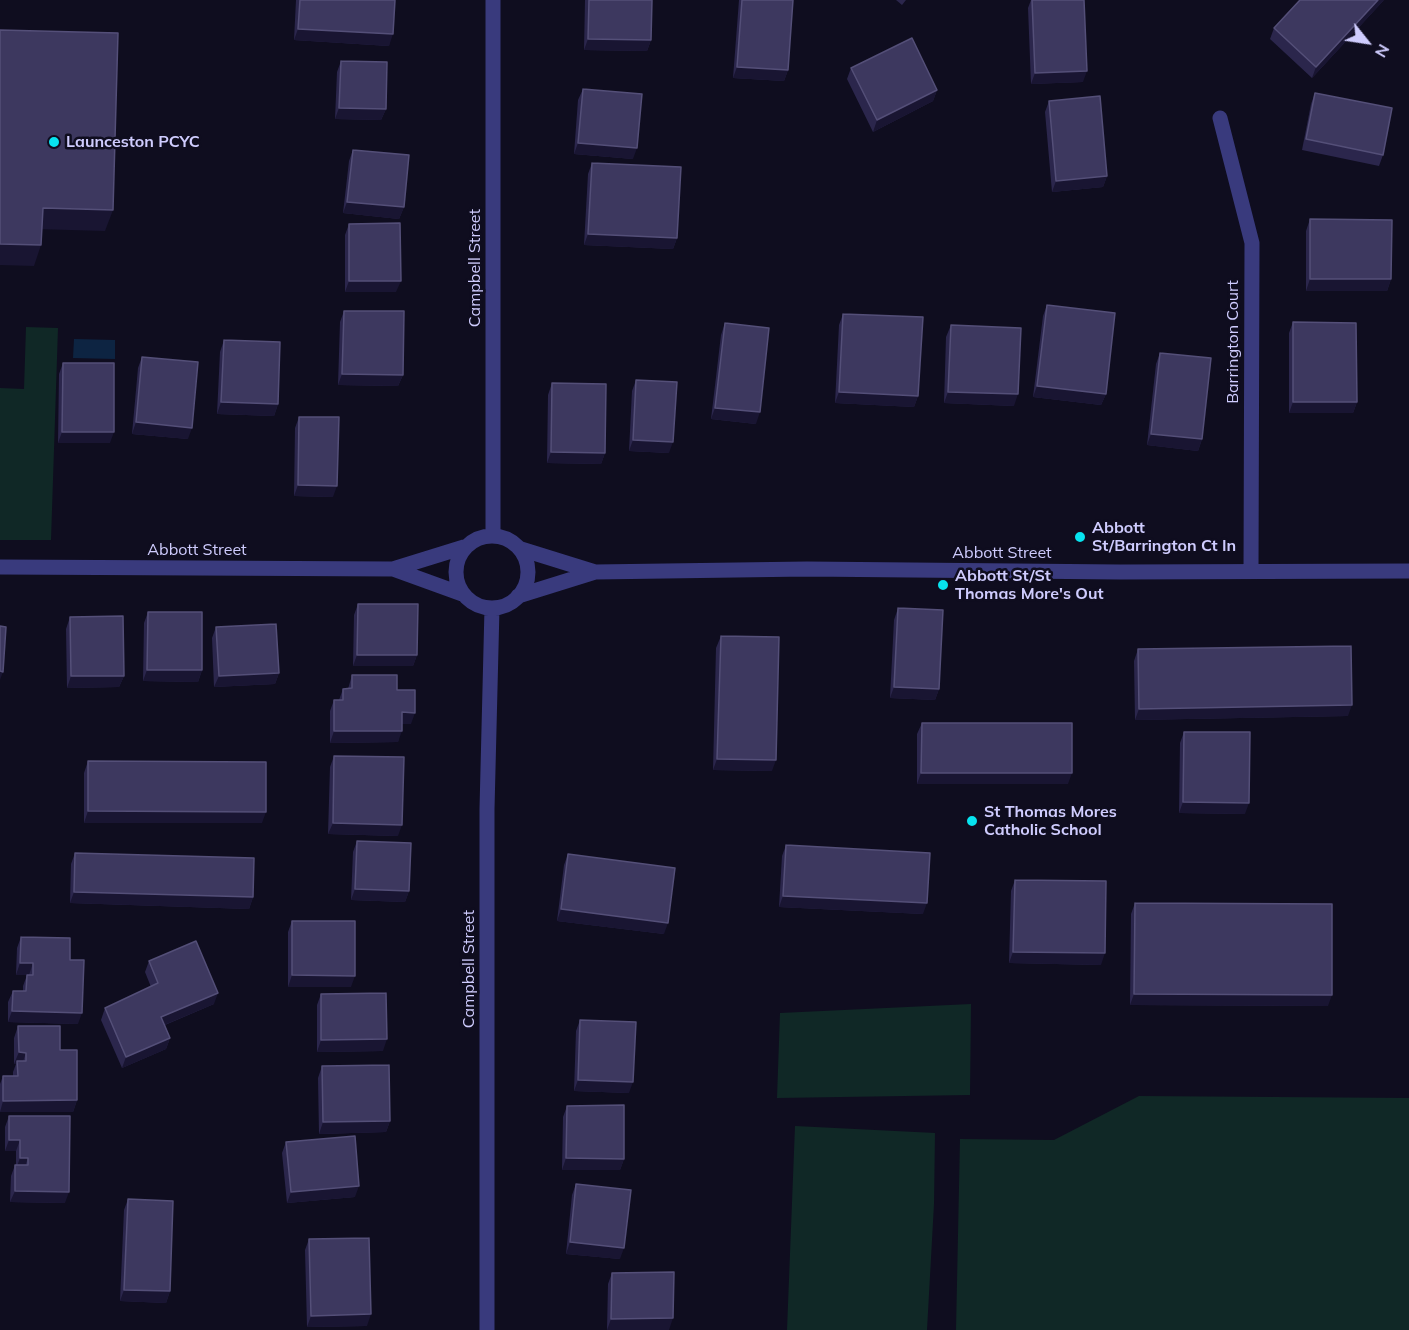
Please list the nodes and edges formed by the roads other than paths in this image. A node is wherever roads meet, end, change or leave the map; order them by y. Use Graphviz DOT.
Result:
graph roads {
  1 [pos="493,0"];
  2 [pos="1220,118"];
  3 [pos="493,536"];
  4 [pos="464,547"];
  5 [pos="520,549"];
  6 [pos="0,567"];
  7 [pos="393,569"];
  8 [pos="1251,571"];
  9 [pos="1409,571"];
  10 [pos="595,572"];
  11 [pos="462,594"];
  12 [pos="518,596"];
  13 [pos="492,608"];
  14 [pos="487,1330"];
  1 -- 3 [label="street, Campbell Street"];
  2 -- 8 [label="street, Barrington Court"];
  3 -- 4 [label="street"];
  3 -- 5 [label="street"];
  4 -- 7 [label="street, Abbott Street"];
  4 -- 11 [label="street"];
  5 -- 10 [label="street, Abbott Street"];
  5 -- 12 [label="street"];
  6 -- 7 [label="street, Abbott Street"];
  7 -- 11 [label="street, Abbott Street"];
  8 -- 9 [label="street, Abbott Street"];
  8 -- 10 [label="street, Abbott Street"];
  10 -- 12 [label="street, Abbott Street"];
  11 -- 13 [label="street"];
  12 -- 13 [label="street"];
  13 -- 14 [label="street, Campbell Street"];
}
